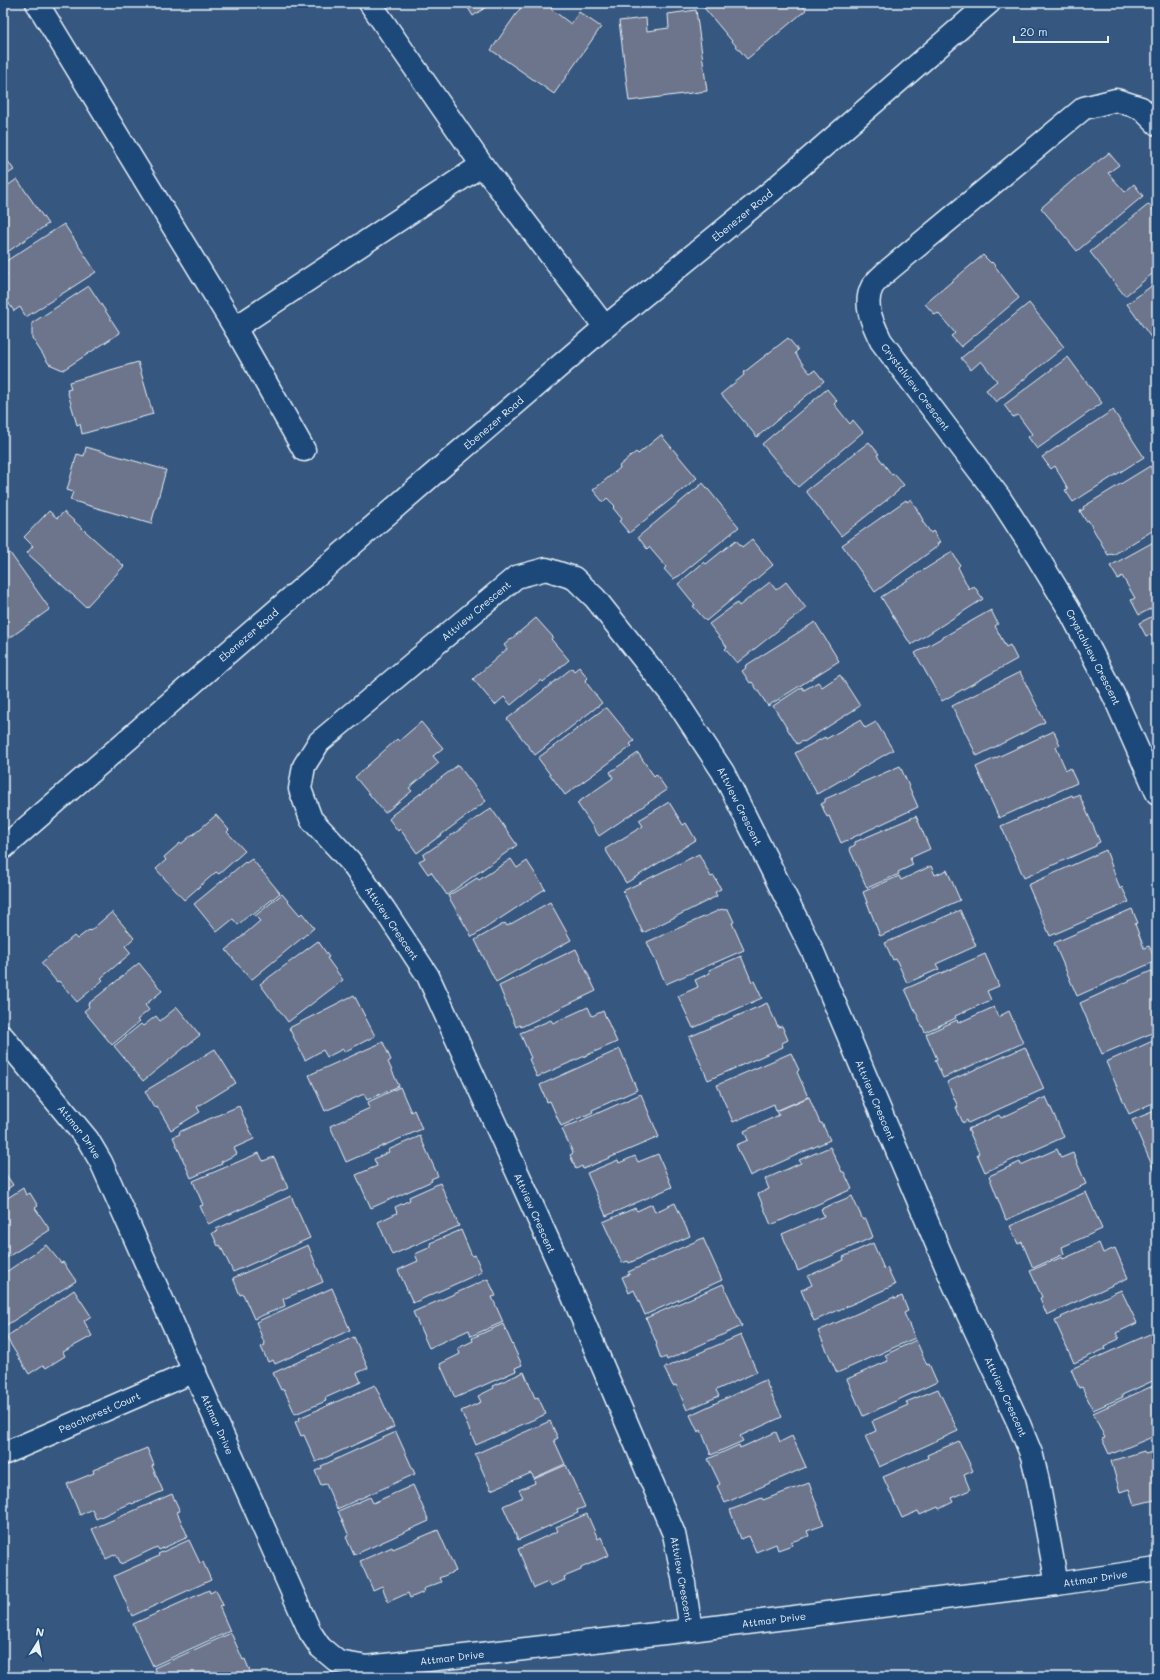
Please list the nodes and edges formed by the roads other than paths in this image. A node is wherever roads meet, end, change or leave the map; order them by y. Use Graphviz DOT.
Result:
graph roads {
  1 [pos="37,3"];
  2 [pos="370,3"];
  3 [pos="989,3"];
  4 [pos="1157,124"];
  5 [pos="482,165"];
  6 [pos="234,328"];
  7 [pos="605,328"];
  8 [pos="304,450"];
  9 [pos="1157,793"];
  10 [pos="3,848"];
  11 [pos="3,1037"];
  12 [pos="195,1371"];
  13 [pos="3,1454"];
  14 [pos="1157,1569"];
  15 [pos="1057,1584"];
  16 [pos="691,1630"];
  1 -- 6 [label="street"];
  2 -- 5 [label="street"];
  3 -- 7 [label="street, Ebenezer Road"];
  4 -- 9 [label="street, Crystalview Crescent"];
  5 -- 6 [label="street"];
  5 -- 7 [label="street"];
  6 -- 8 [label="street"];
  7 -- 10 [label="street, Ebenezer Road"];
  11 -- 12 [label="street, Attmar Drive"];
  12 -- 13 [label="street, Peachcrest Court"];
  12 -- 16 [label="street, Attmar Drive"];
  14 -- 15 [label="street, Attmar Drive"];
  15 -- 16 [label="street, Attmar Drive"];
  15 -- 16 [label="street, Attview Crescent"];
}
